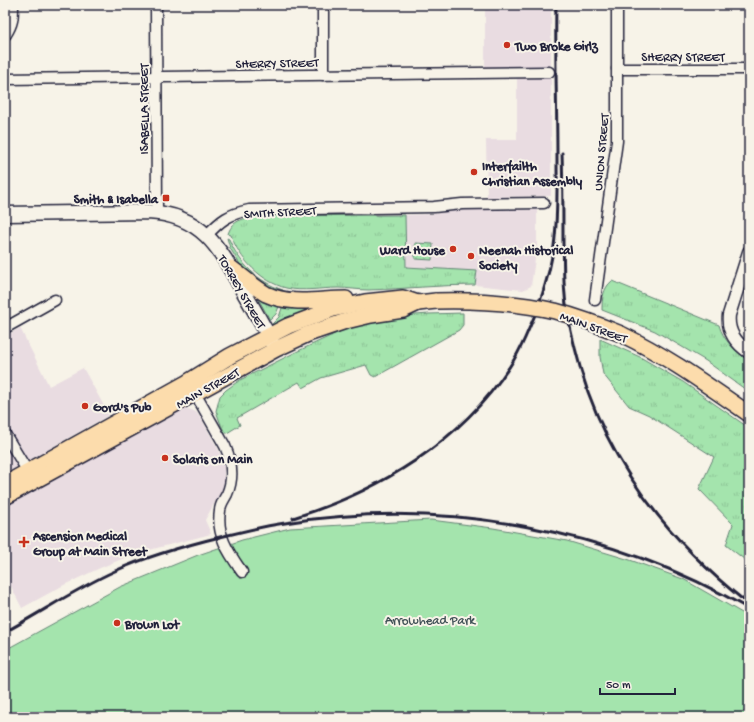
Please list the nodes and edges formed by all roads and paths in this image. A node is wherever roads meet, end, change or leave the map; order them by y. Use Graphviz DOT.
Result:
graph roads {
  1 [pos="12,5"];
  2 [pos="156,5"];
  3 [pos="323,5"];
  4 [pos="617,5"];
  5 [pos="5,34"];
  6 [pos="617,69"];
  7 [pos="749,69"];
  8 [pos="549,72"];
  9 [pos="323,74"];
  10 [pos="156,76"];
  11 [pos="5,79"];
  12 [pos="544,203"];
  13 [pos="157,213"];
  14 [pos="5,214"];
  15 [pos="207,235"];
  16 [pos="749,252"];
  17 [pos="230,268"];
  18 [pos="55,300"];
  19 [pos="595,300"];
  20 [pos="365,302"];
  21 [pos="418,302"];
  22 [pos="5,328"];
  23 [pos="269,335"];
  24 [pos="276,349"];
  25 [pos="749,352"];
  26 [pos="192,387"];
  27 [pos="749,414"];
  28 [pos="5,434"];
  29 [pos="31,477"];
  30 [pos="5,484"];
  31 [pos="5,497"];
  32 [pos="242,572"];
  1 -- 5 [label="street"];
  2 -- 10 [label="street, ISABELLA STREET"];
  3 -- 9 [label="street"];
  4 -- 6 [label="street, UNION STREET"];
  6 -- 7 [label="street, SHERRY STREET"];
  6 -- 19 [label="street, UNION STREET"];
  8 -- 9 [label="street, SHERRY STREET"];
  9 -- 10 [label="street, SHERRY STREET"];
  10 -- 11 [label="street, SHERRY STREET"];
  10 -- 13 [label="street, ISABELLA STREET"];
  12 -- 15 [label="street, SMITH STREET"];
  13 -- 14 [label="main road"];
  13 -- 15 [label="main road"];
  15 -- 17 [label="main road, TORREY STREET"];
  16 -- 25 [label="street"];
  17 -- 20 [label="main road"];
  17 -- 23 [label="main road, TORREY STREET"];
  18 -- 22 [label="street"];
  20 -- 21 [label="main road, MAIN STREET"];
  20 -- 23 [label="main road, MAIN STREET"];
  21 -- 24 [label="main road, MAIN STREET"];
  21 -- 27 [label="main road, MAIN STREET, bridge"];
  23 -- 24 [label="main road, TORREY STREET"];
  23 -- 26 [label="main road, MAIN STREET"];
  24 -- 26 [label="main road, MAIN STREET"];
  26 -- 29 [label="main road, MAIN STREET"];
  26 -- 32 [label="street"];
  28 -- 29 [label="street"];
  29 -- 30 [label="main road, MAIN STREET"];
  29 -- 31 [label="main road, MAIN STREET"];
}
